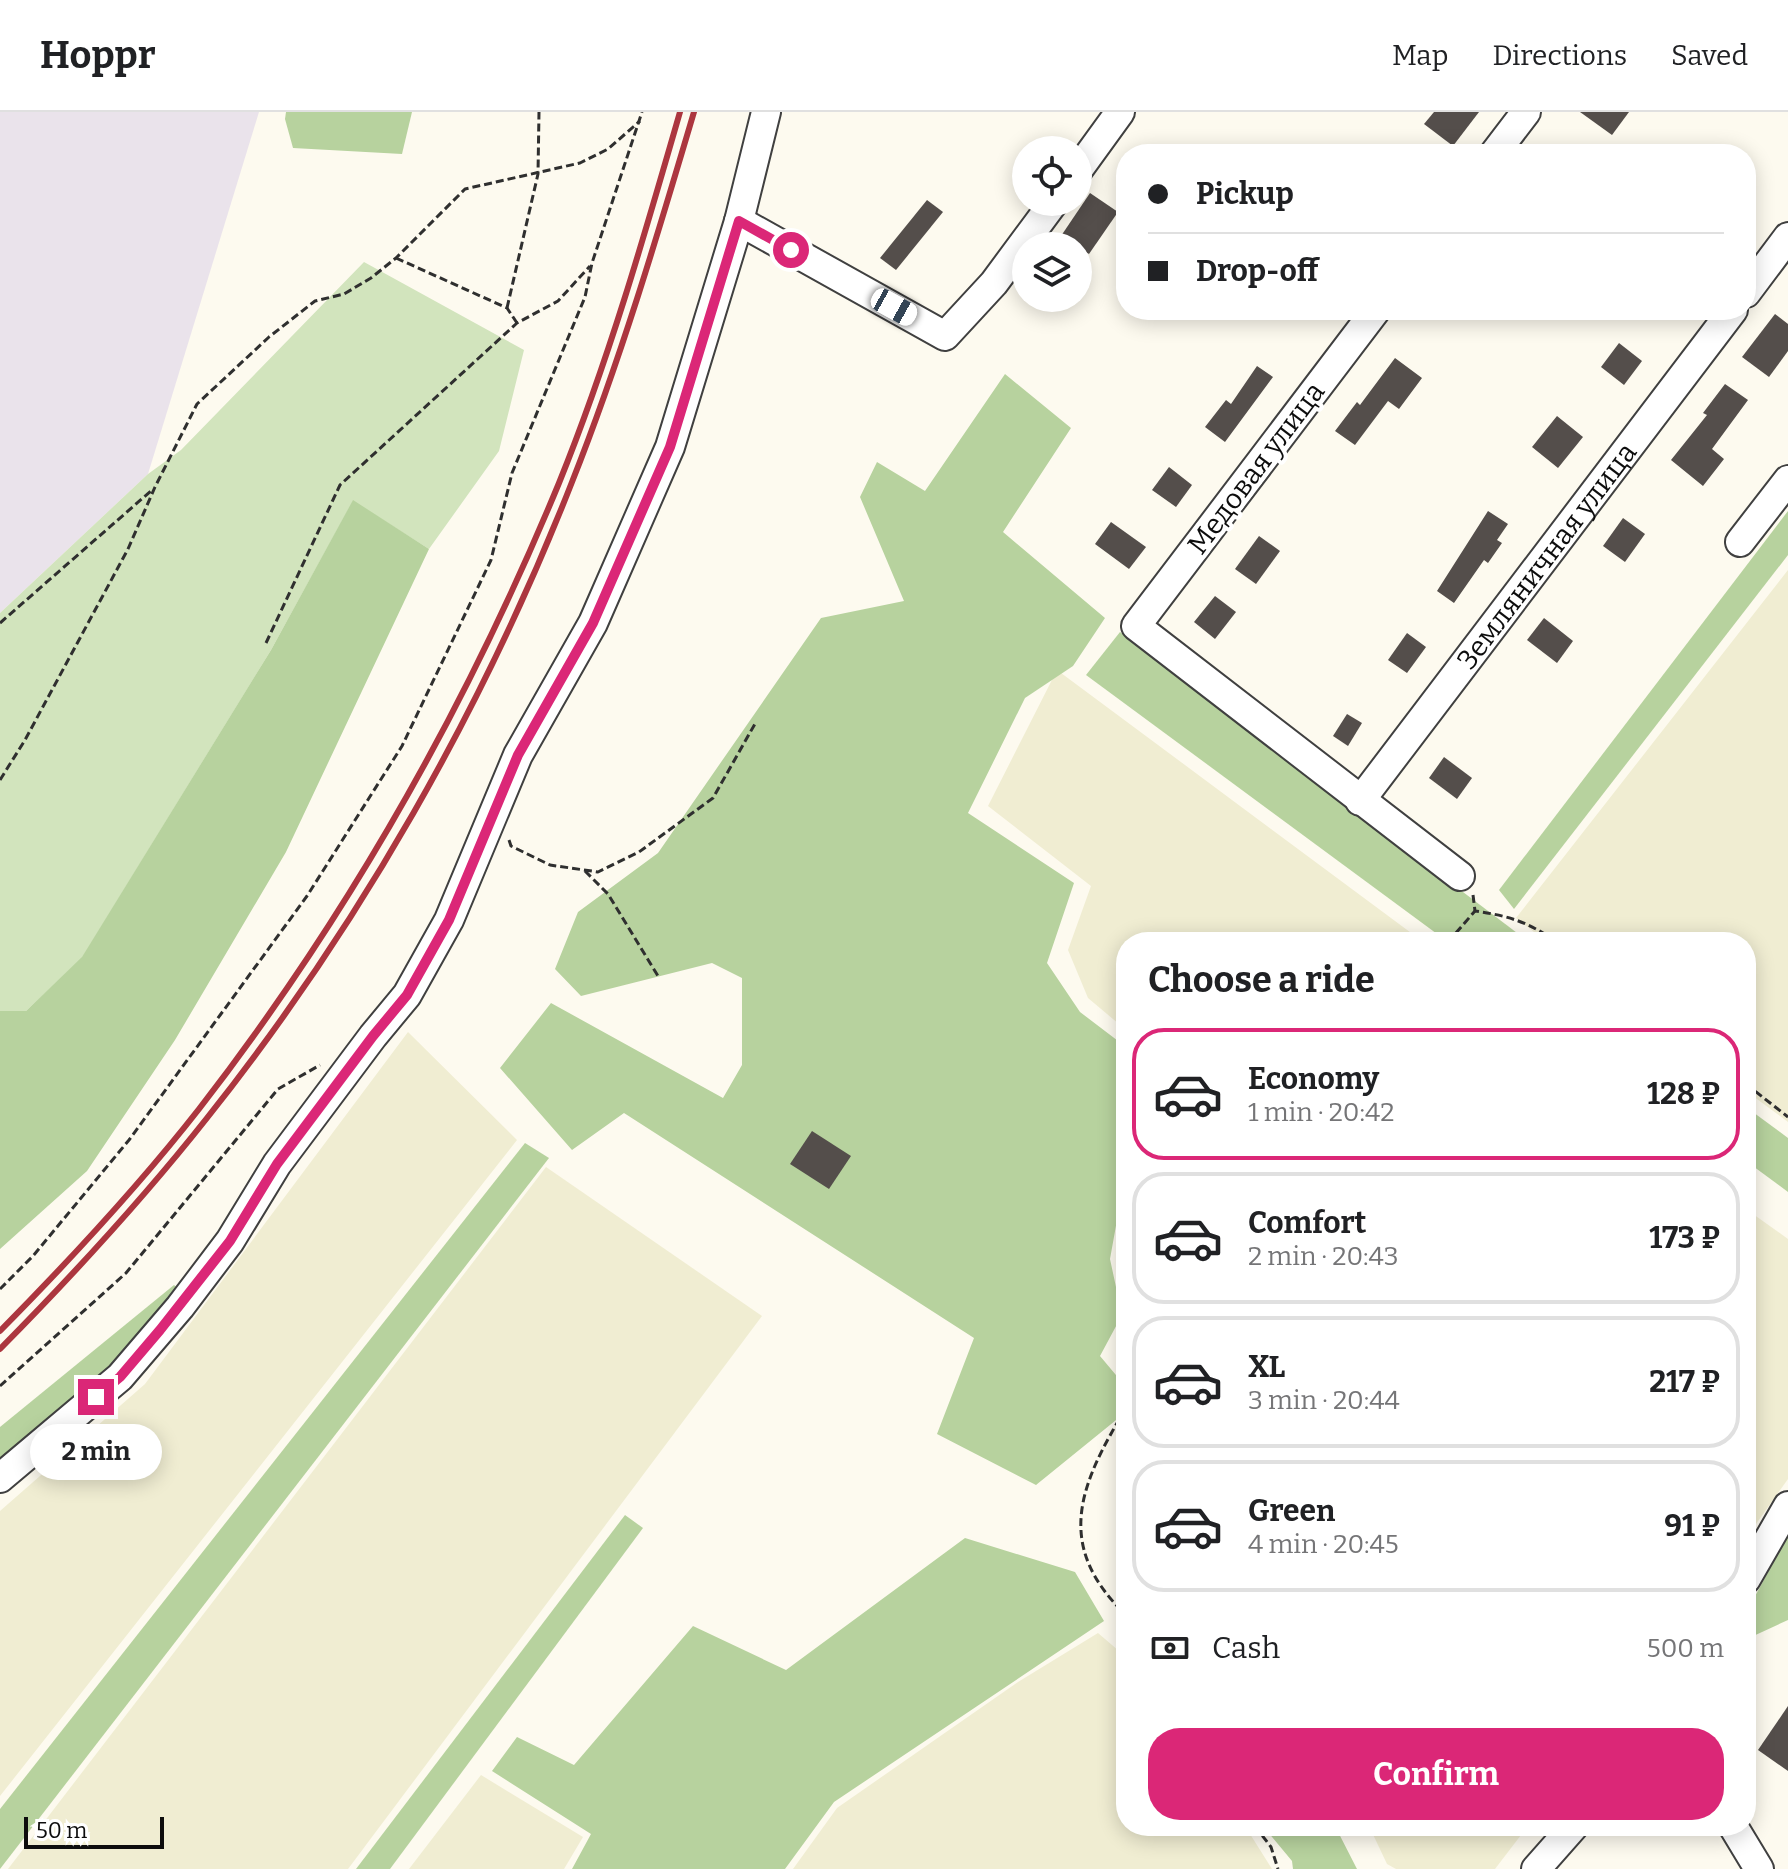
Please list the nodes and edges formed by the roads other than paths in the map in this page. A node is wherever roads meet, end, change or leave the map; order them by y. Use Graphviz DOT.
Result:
graph roads {
  1 [pos="766,112"];
  2 [pos="1120,112"];
  3 [pos="1526,112"];
  4 [pos="1502,144"];
  5 [pos="1092,151"];
  6 [pos="1044,216"];
  7 [pos="739,221"];
  8 [pos="1788,237"];
  9 [pos="1756,280"];
  10 [pos="1368,320"];
  11 [pos="1725,320"];
  12 [pos="1788,480"];
  13 [pos="1740,542"];
  14 [pos="1360,801"];
  15 [pos="1460,876"];
  16 [pos="0,1478"];
  17 [pos="1788,1506"];
  18 [pos="1756,1562"];
  19 [pos="1565,1836"];
  20 [pos="1739,1836"];
  21 [pos="1536,1869"];
  22 [pos="1759,1869"];
  1 -- 7 [label="street"];
  2 -- 5 [label="street"];
  3 -- 4 [label="street"];
  6 -- 7 [label="street"];
  7 -- 16 [label="street"];
  8 -- 9 [label="street"];
  10 -- 14 [label="street, Медовая улица"];
  11 -- 14 [label="street, Земляничная улица"];
  12 -- 13 [label="street"];
  14 -- 15 [label="street"];
  17 -- 18 [label="street"];
  19 -- 21 [label="street"];
  20 -- 22 [label="street"];
}
